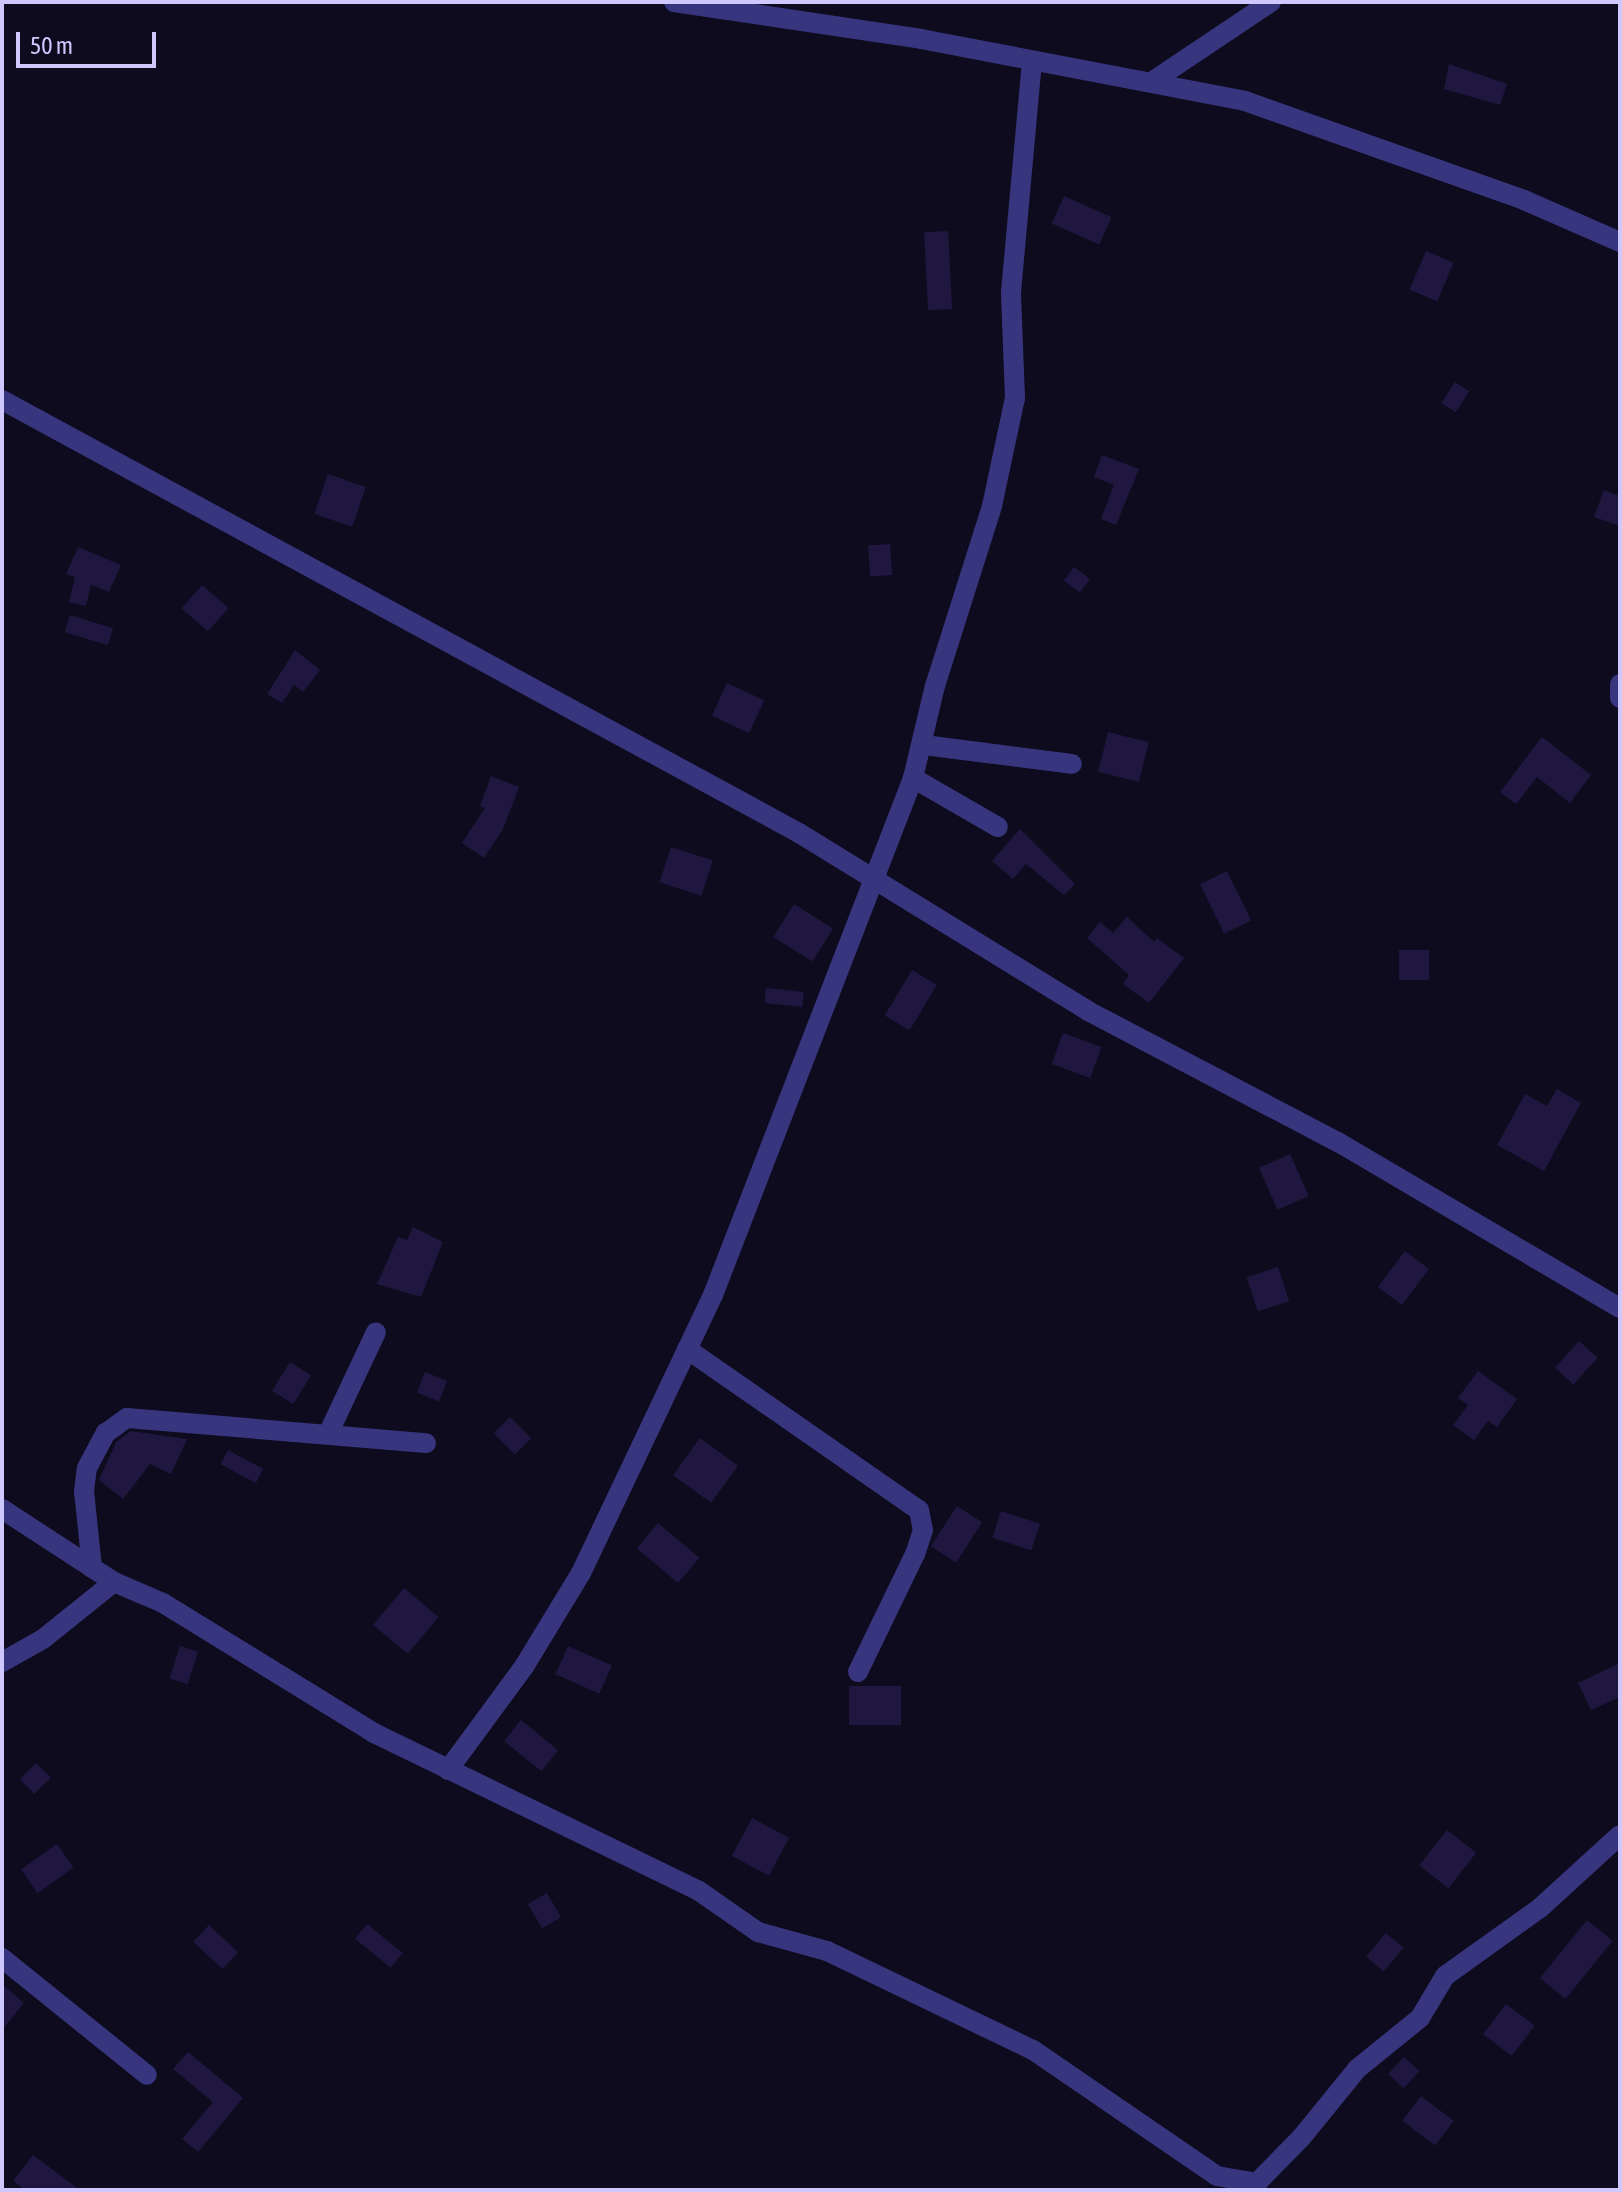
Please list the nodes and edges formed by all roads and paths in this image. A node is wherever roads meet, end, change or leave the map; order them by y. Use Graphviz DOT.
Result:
graph roads {
  1 [pos="674,2"];
  2 [pos="1271,2"];
  3 [pos="1032,62"];
  4 [pos="1153,81"];
  5 [pos="1620,242"];
  6 [pos="2,400"];
  7 [pos="1620,684"];
  8 [pos="1620,698"];
  9 [pos="924,745"];
  10 [pos="1072,764"];
  11 [pos="913,778"];
  12 [pos="998,827"];
  13 [pos="872,880"];
  14 [pos="1620,1308"];
  15 [pos="376,1332"];
  16 [pos="687,1349"];
  17 [pos="329,1432"];
  18 [pos="426,1443"];
  19 [pos="2,1509"];
  20 [pos="92,1568"];
  21 [pos="114,1582"];
  22 [pos="2,1662"];
  23 [pos="858,1672"];
  24 [pos="448,1770"];
  25 [pos="1620,1835"];
  26 [pos="2,1958"];
  27 [pos="147,2075"];
  28 [pos="1219,2183"];
  29 [pos="1253,2187"];
  1 -- 3 [label="street"];
  2 -- 4 [label="street"];
  3 -- 4 [label="street"];
  3 -- 9 [label="street"];
  4 -- 5 [label="street"];
  6 -- 13 [label="street"];
  7 -- 8 [label="street"];
  9 -- 10 [label="street"];
  9 -- 11 [label="street"];
  11 -- 12 [label="street"];
  11 -- 13 [label="street"];
  13 -- 14 [label="street"];
  13 -- 16 [label="street"];
  15 -- 17 [label="street"];
  16 -- 23 [label="street"];
  16 -- 24 [label="street"];
  17 -- 18 [label="street"];
  17 -- 20 [label="street"];
  19 -- 20 [label="street"];
  20 -- 21 [label="street"];
  21 -- 22 [label="street"];
  21 -- 24 [label="street"];
  24 -- 28 [label="street"];
  25 -- 29 [label="street"];
  26 -- 27 [label="street"];
  28 -- 29 [label="street"];
}
